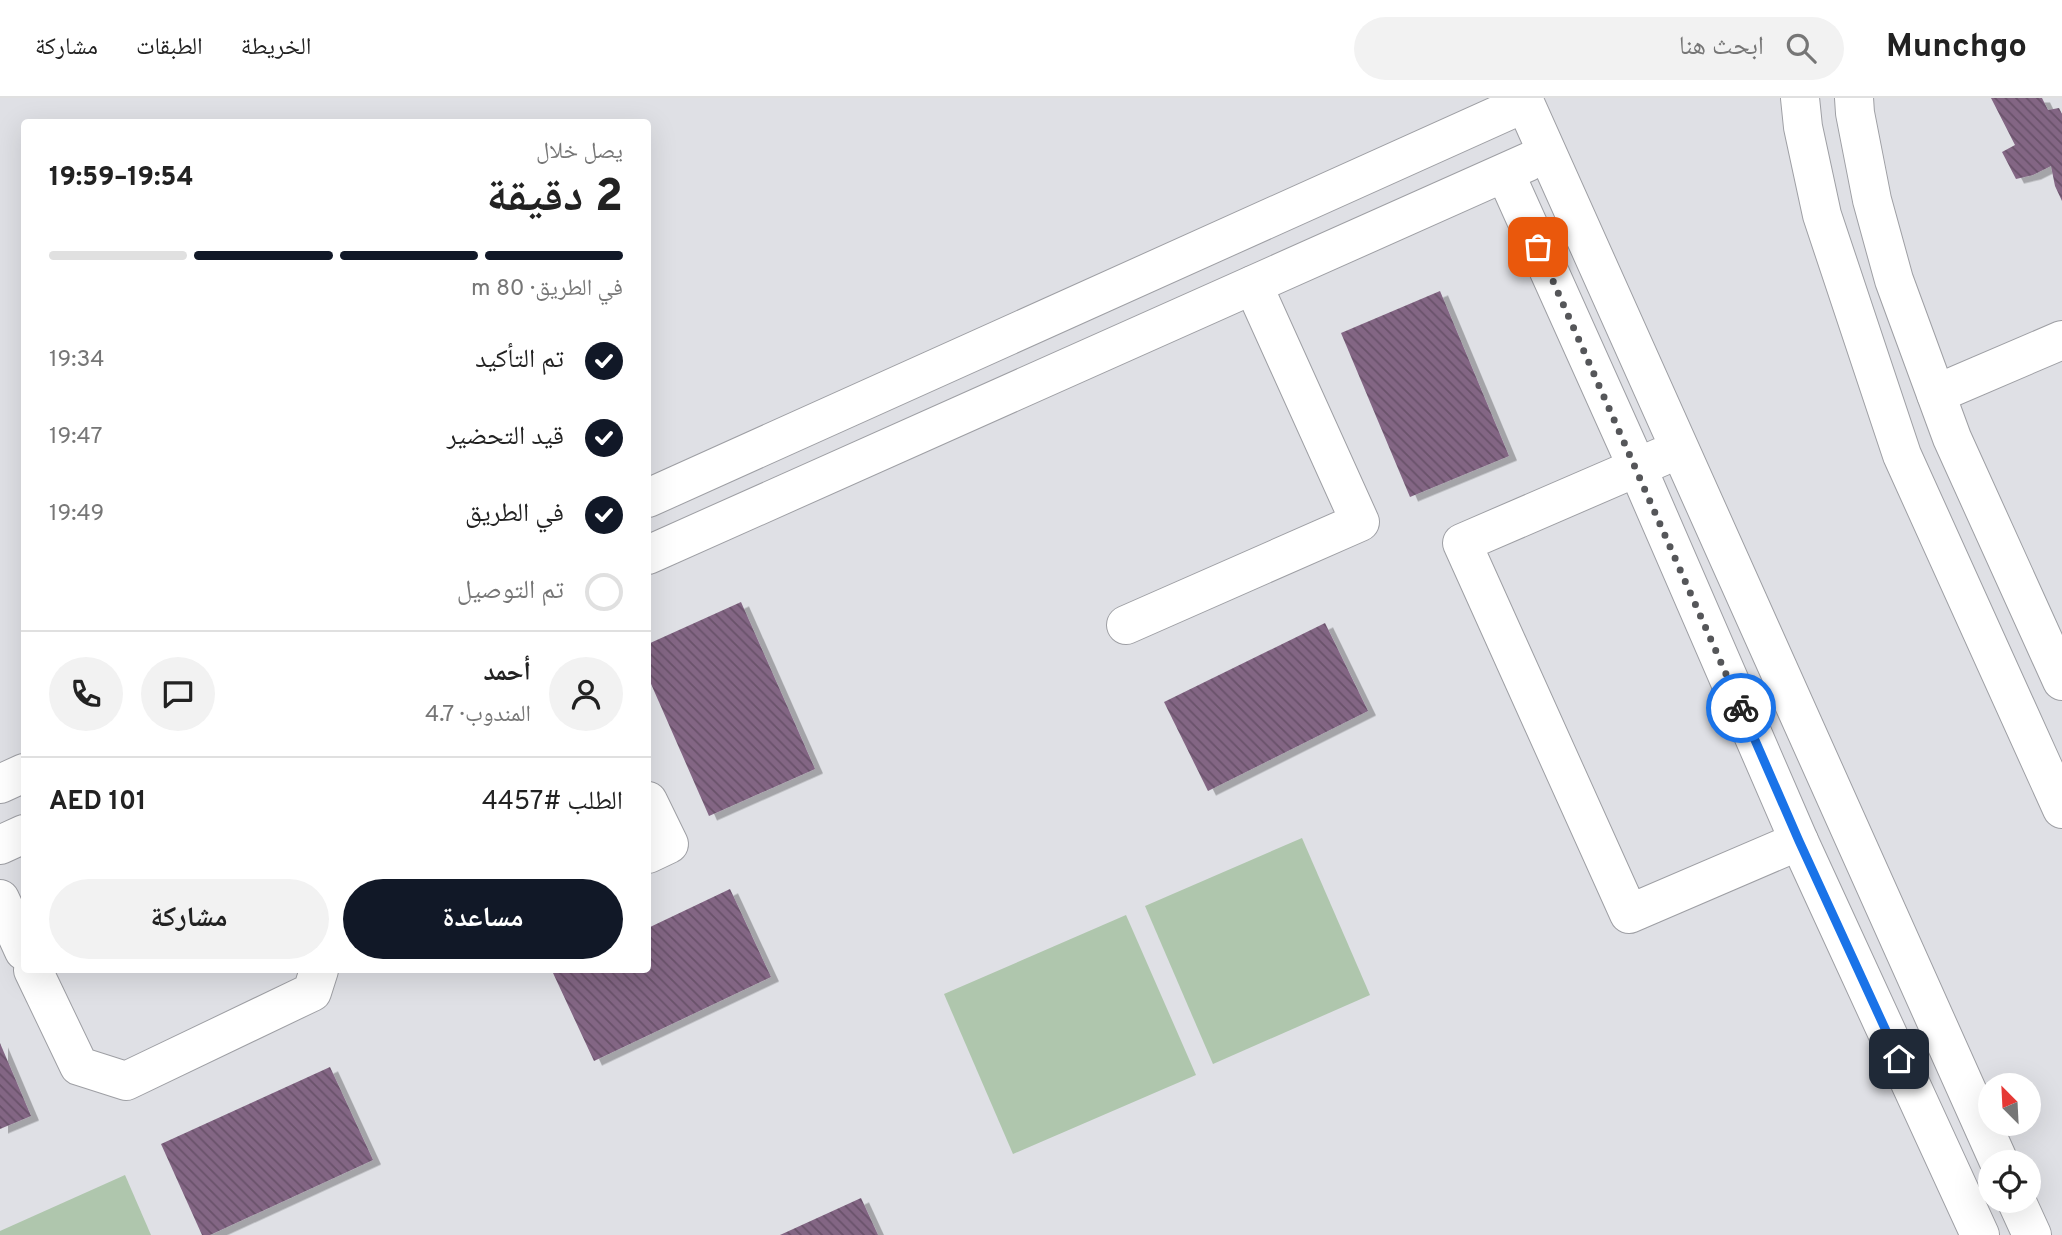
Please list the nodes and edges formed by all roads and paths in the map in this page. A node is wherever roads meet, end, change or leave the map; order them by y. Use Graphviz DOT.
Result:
graph roads {
  1 [pos="1800,98"];
  2 [pos="1854,98"];
  3 [pos="1548,153"];
  4 [pos="1505,173"];
  5 [pos="1253,285"];
  6 [pos="2062,340"];
  7 [pos="1936,394"];
  8 [pos="1679,449"];
  9 [pos="1637,467"];
  10 [pos="651,497"];
  11 [pos="651,554"];
  12 [pos="1126,625"];
  13 [pos="2062,681"];
  14 [pos="21,774"];
  15 [pos="0,784"];
  16 [pos="651,806"];
  17 [pos="2062,808"];
  18 [pos="21,835"];
  19 [pos="1799,841"];
  20 [pos="0,845"];
  21 [pos="651,853"];
  22 [pos="0,899"];
  23 [pos="21,944"];
  24 [pos="34,973"];
  25 [pos="318,973"];
  26 [pos="1994,1150"];
  27 [pos="2022,1213"];
  28 [pos="1980,1235"];
  29 [pos="2032,1235"];
  1 -- 17 [label="street"];
  2 -- 7 [label="street"];
  3 -- 4 [label="street"];
  3 -- 8 [label="street"];
  3 -- 10 [label="street"];
  4 -- 5 [label="street"];
  4 -- 9 [label="street"];
  5 -- 11 [label="street"];
  5 -- 12 [label="street"];
  6 -- 7 [label="street"];
  7 -- 13 [label="street"];
  8 -- 9 [label="street"];
  8 -- 26 [label="street"];
  9 -- 19 [label="street"];
  9 -- 19 [label="street"];
  14 -- 15 [label="street"];
  16 -- 21 [label="street"];
  18 -- 20 [label="street"];
  19 -- 28 [label="street"];
  22 -- 23 [label="street"];
  24 -- 25 [label="street"];
  27 -- 29 [label="street"];
}
